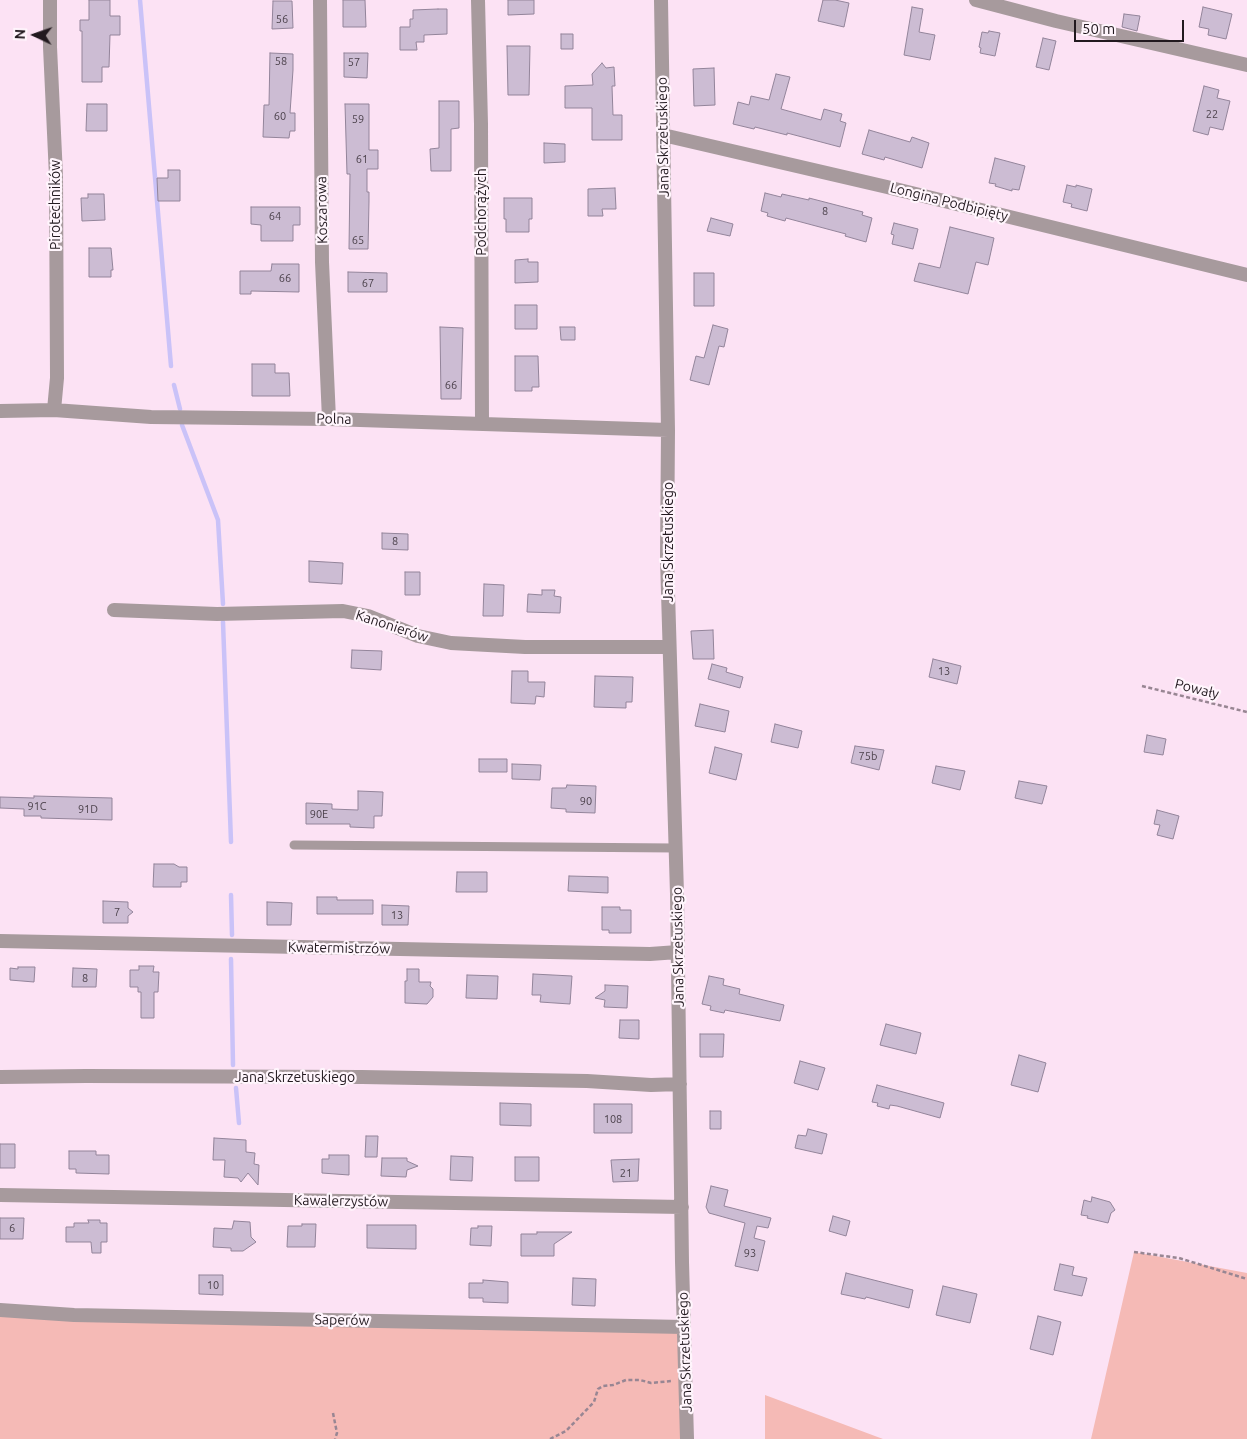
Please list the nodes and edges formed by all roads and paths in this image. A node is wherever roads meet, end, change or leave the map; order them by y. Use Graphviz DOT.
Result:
graph roads {
  1 [pos="50,0"];
  2 [pos="320,0"];
  3 [pos="478,0"];
  4 [pos="660,0"];
  5 [pos="976,0"];
  6 [pos="1247,65"];
  7 [pos="663,135"];
  8 [pos="1241,273"];
  9 [pos="54,410"];
  10 [pos="0,411"];
  11 [pos="329,419"];
  12 [pos="482,424"];
  13 [pos="668,430"];
  14 [pos="114,610"];
  15 [pos="669,647"];
  16 [pos="1142,686"];
  17 [pos="1247,712"];
  18 [pos="294,845"];
  19 [pos="675,848"];
  20 [pos="0,941"];
  21 [pos="678,952"];
  22 [pos="0,1077"];
  23 [pos="680,1084"];
  24 [pos="0,1195"];
  25 [pos="682,1207"];
  26 [pos="1134,1252"];
  27 [pos="1247,1278"];
  28 [pos="0,1310"];
  29 [pos="684,1327"];
  30 [pos="686,1381"];
  31 [pos="333,1413"];
  32 [pos="335,1439"];
  33 [pos="550,1439"];
  34 [pos="687,1439"];
  1 -- 9 [label="street, Pirotechników"];
  2 -- 11 [label="street, Koszarowa"];
  3 -- 12 [label="street, Podchorążych"];
  4 -- 7 [label="street, Jana Skrzetuskiego"];
  5 -- 6 [label="street"];
  7 -- 8 [label="street, Longina Podbipięty"];
  7 -- 13 [label="street, Jana Skrzetuskiego"];
  9 -- 10 [label="street, Polna"];
  9 -- 11 [label="street, Polna"];
  11 -- 12 [label="street, Polna"];
  12 -- 13 [label="street, Polna"];
  13 -- 15 [label="street, Jana Skrzetuskiego"];
  14 -- 15 [label="street, Kanonierów"];
  15 -- 19 [label="street, Jana Skrzetuskiego"];
  16 -- 17 [label="path, Powały"];
  18 -- 19 [label="lane"];
  19 -- 21 [label="street, Jana Skrzetuskiego"];
  20 -- 21 [label="street, Kwatermistrzów"];
  21 -- 23 [label="street, Jana Skrzetuskiego"];
  22 -- 23 [label="street, Jana Skrzetuskiego"];
  23 -- 25 [label="street, Jana Skrzetuskiego"];
  24 -- 25 [label="street, Kawalerzystów"];
  25 -- 29 [label="street, Jana Skrzetuskiego"];
  26 -- 27 [label="path"];
  28 -- 29 [label="street, Saperów"];
  29 -- 30 [label="street, Jana Skrzetuskiego"];
  30 -- 33 [label="path"];
  30 -- 34 [label="street, Jana Skrzetuskiego"];
  31 -- 32 [label="path"];
}
